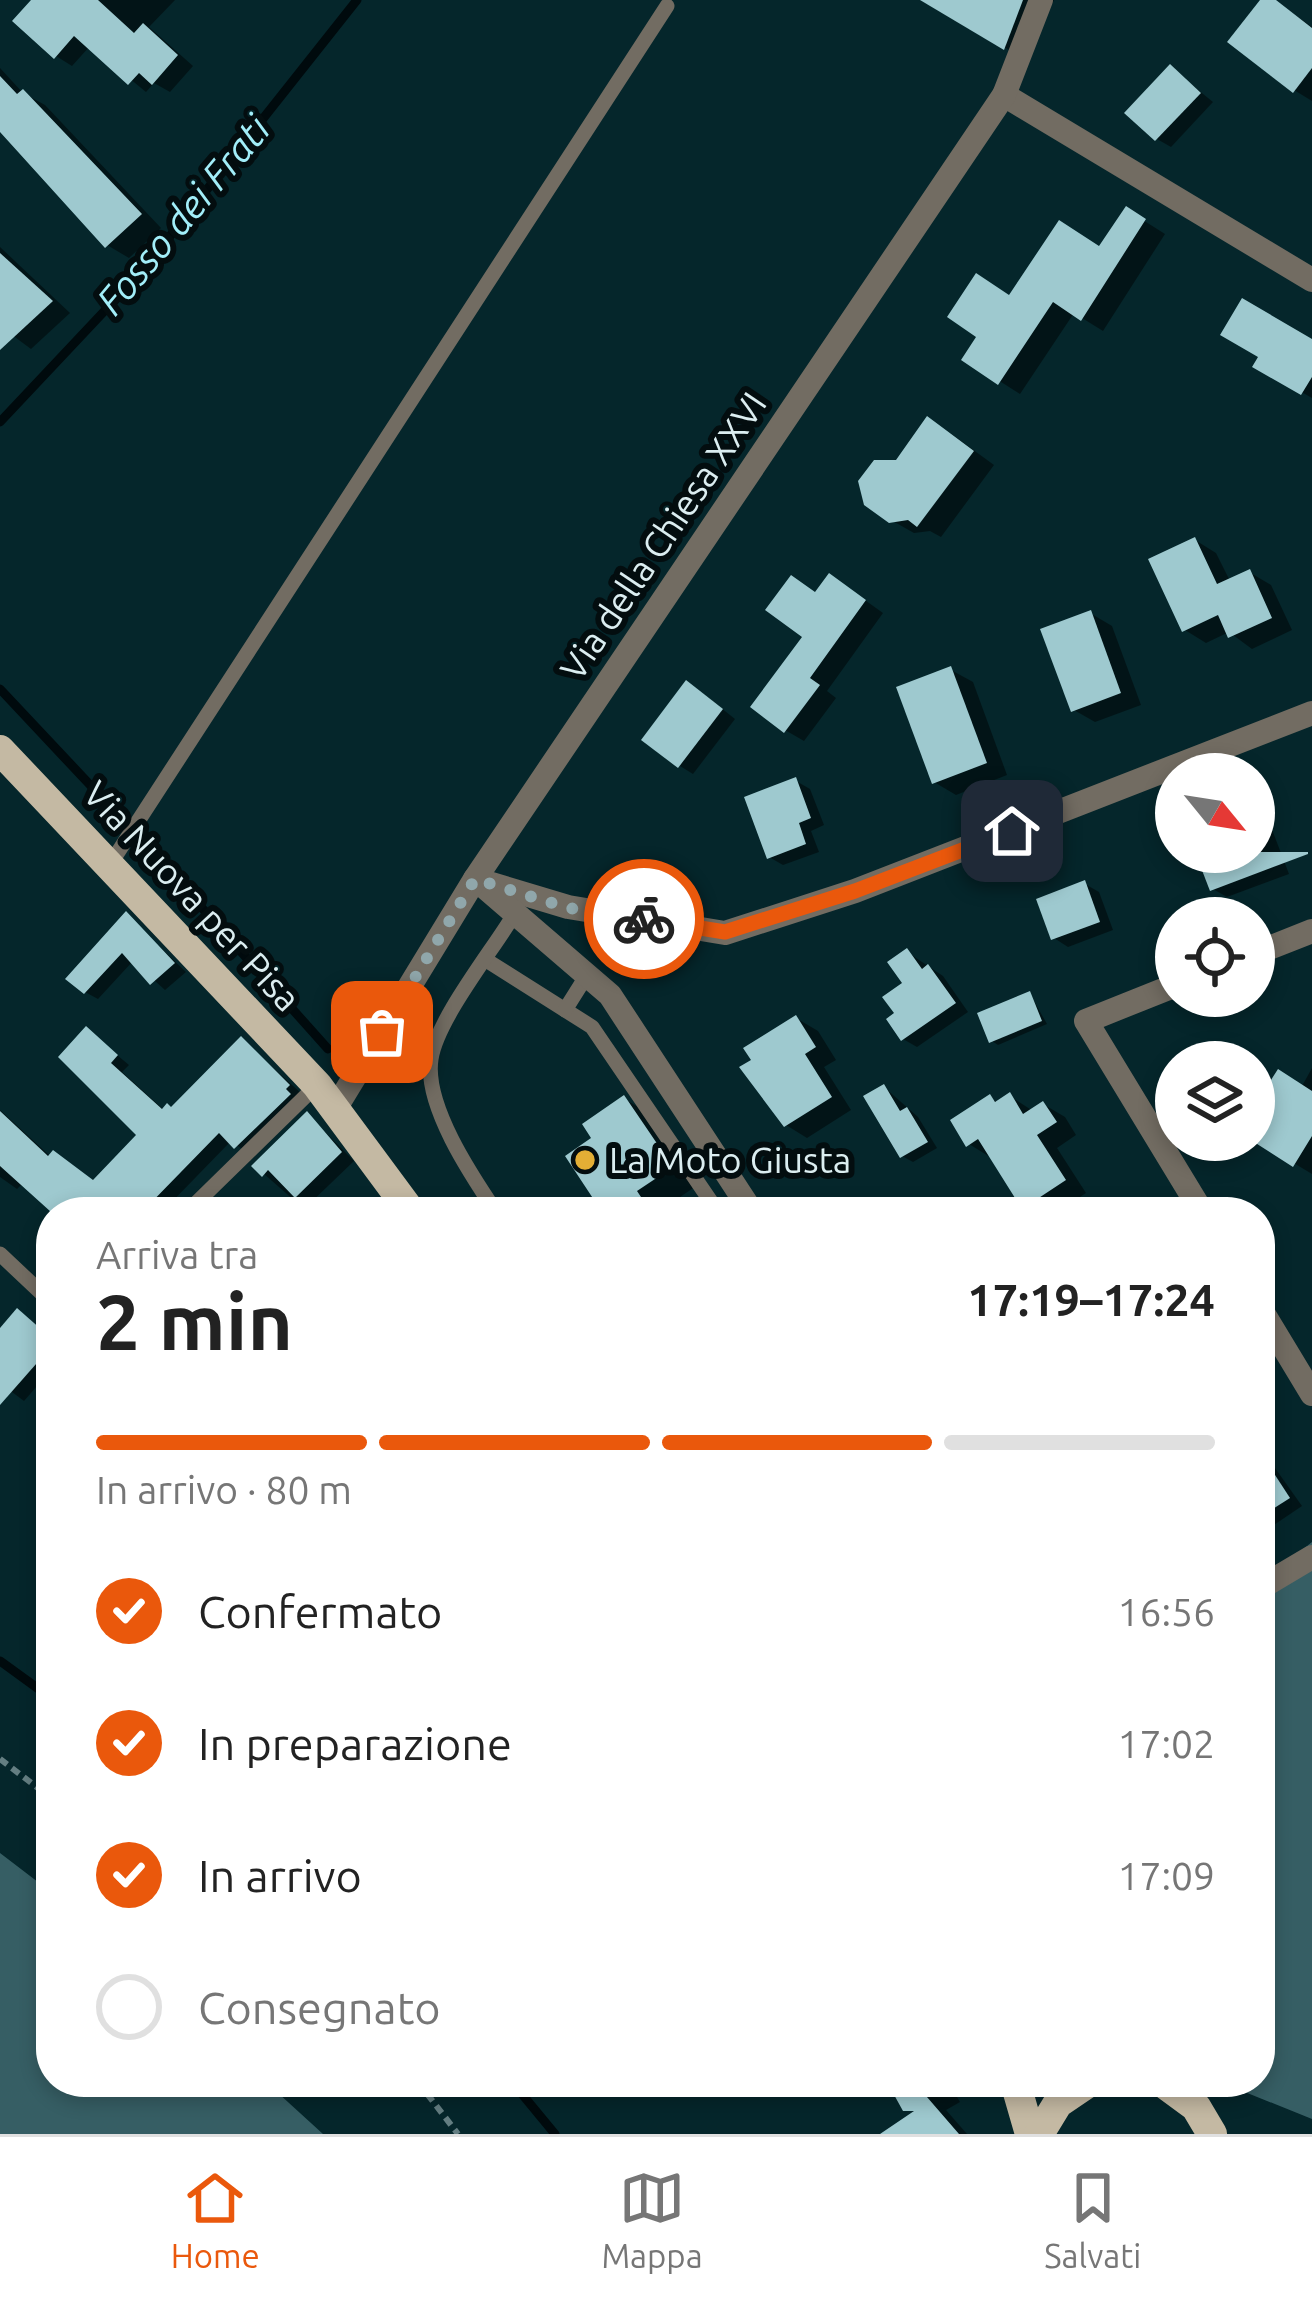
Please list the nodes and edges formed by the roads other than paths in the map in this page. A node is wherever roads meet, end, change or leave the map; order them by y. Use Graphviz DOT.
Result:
graph roads {
  1 [pos="1041,0"];
  2 [pos="667,6"];
  3 [pos="1004,95"];
  4 [pos="1312,280"];
  5 [pos="1312,713"];
  6 [pos="0,750"];
  7 [pos="109,866"];
  8 [pos="475,879"];
  9 [pos="515,913"];
  10 [pos="1312,932"];
  11 [pos="1275,946"];
  12 [pos="486,960"];
  13 [pos="586,975"];
  14 [pos="1155,993"];
  15 [pos="565,1010"];
  16 [pos="326,1097"];
  17 [pos="205,1197"];
  18 [pos="400,1197"];
  19 [pos="486,1197"];
  20 [pos="708,1197"];
  21 [pos="742,1197"];
  22 [pos="1193,1197"];
  23 [pos="0,1254"];
  24 [pos="36,1288"];
  25 [pos="1275,1333"];
  26 [pos="1312,1394"];
  27 [pos="1312,1557"];
  28 [pos="1275,1579"];
  29 [pos="1021,2097"];
  30 [pos="1067,2097"];
  31 [pos="1182,2097"];
  32 [pos="1035,2134"];
  33 [pos="1212,2134"];
  1 -- 3 [label="street, Via della Chiesa XXVI"];
  2 -- 7 [label="lane"];
  3 -- 4 [label="street"];
  3 -- 8 [label="street, Via della Chiesa XXVI"];
  5 -- 8 [label="street"];
  6 -- 7 [label="main road, Via Nuova per Pisa"];
  7 -- 16 [label="main road, Via Nuova per Pisa"];
  8 -- 9 [label="street"];
  8 -- 16 [label="street, Via della Chiesa XXVI"];
  9 -- 12 [label="lane"];
  9 -- 13 [label="street"];
  10 -- 11 [label="street"];
  12 -- 15 [label="lane"];
  12 -- 19 [label="lane"];
  13 -- 15 [label="lane"];
  13 -- 21 [label="street"];
  14 -- 22 [label="street"];
  15 -- 20 [label="lane"];
  16 -- 17 [label="lane"];
  16 -- 18 [label="main road, Via Nuova per Pisa"];
  23 -- 24 [label="lane"];
  25 -- 26 [label="street"];
  27 -- 28 [label="street"];
  29 -- 32 [label="main road"];
  30 -- 32 [label="main road"];
  31 -- 33 [label="main road"];
}
